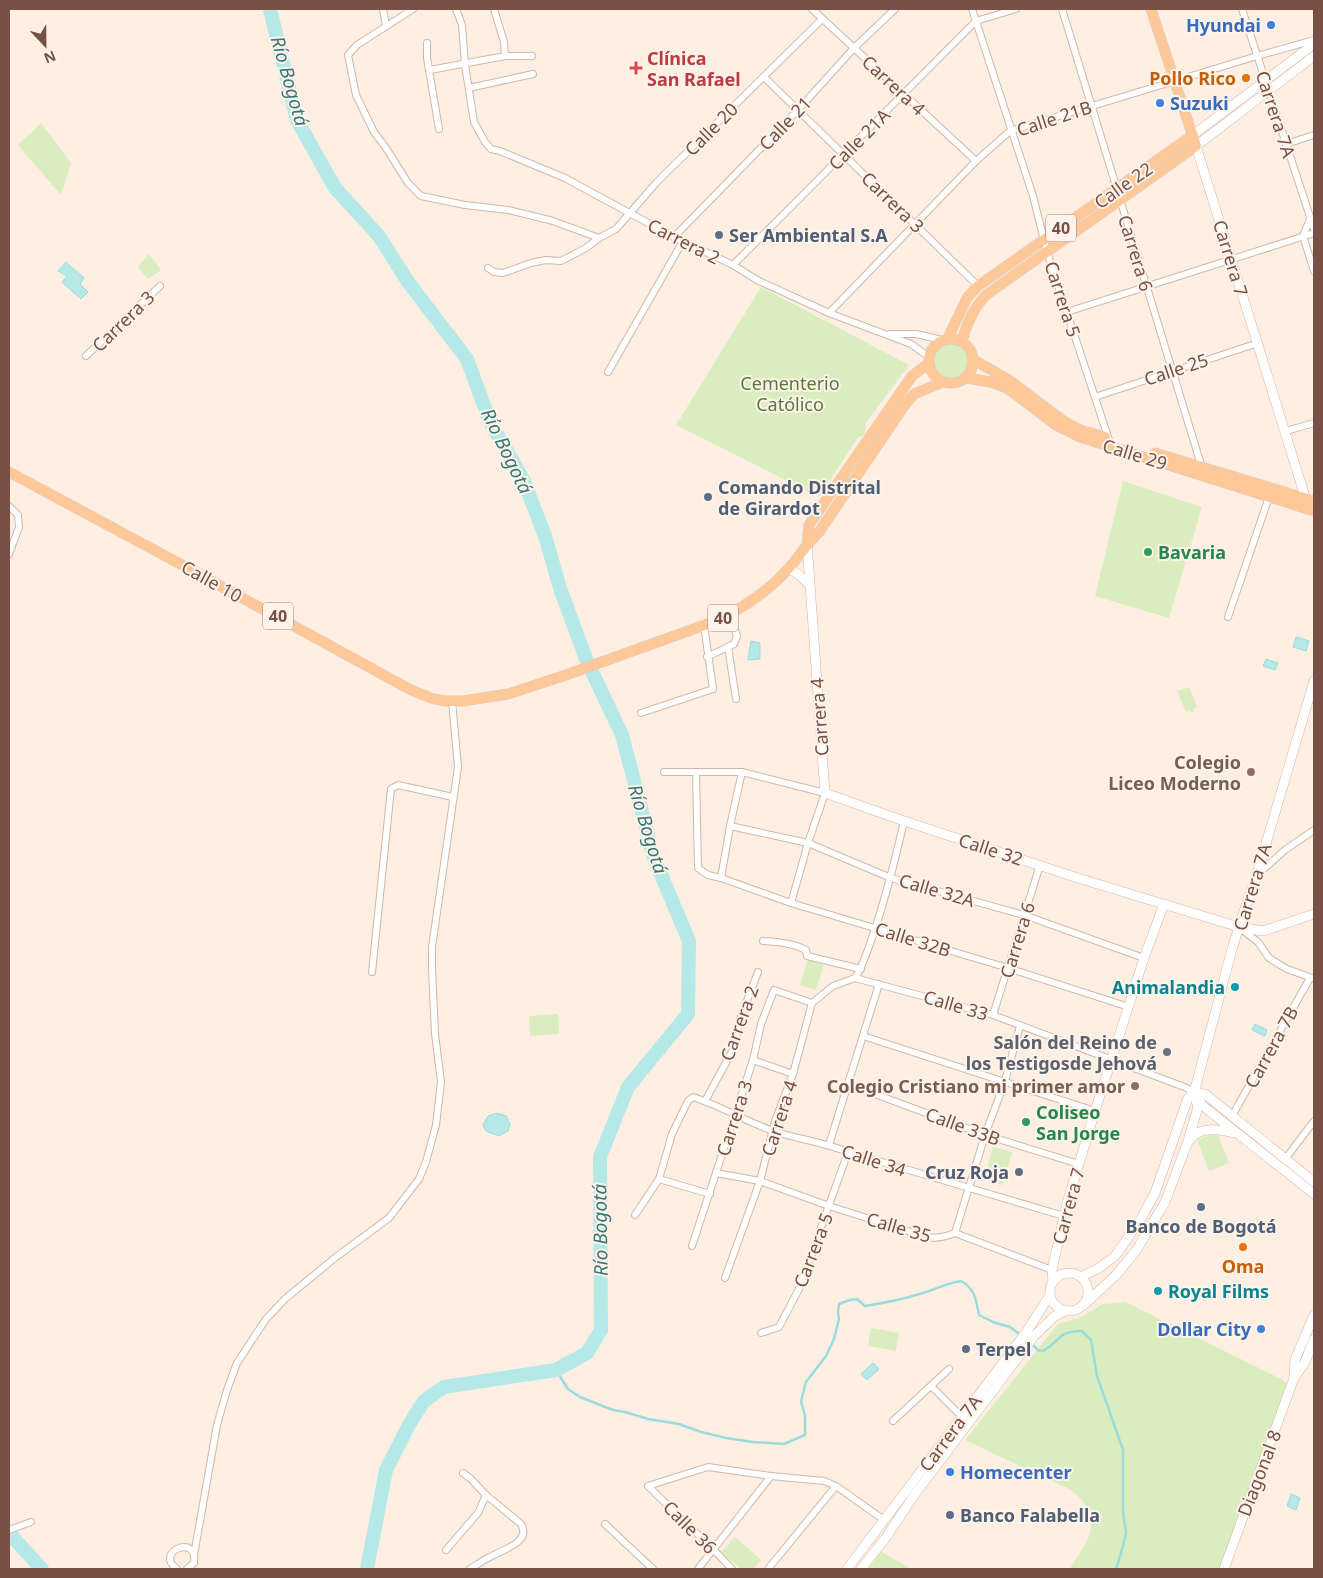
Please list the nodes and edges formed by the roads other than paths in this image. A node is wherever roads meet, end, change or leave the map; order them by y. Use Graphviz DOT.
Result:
graph roads {
  1 [pos="383,9"];
  2 [pos="413,9"];
  3 [pos="456,9"];
  4 [pos="494,9"];
  5 [pos="812,9"];
  6 [pos="895,9"];
  7 [pos="972,9"];
  8 [pos="1016,9"];
  9 [pos="1062,9"];
  10 [pos="1151,9"];
  11 [pos="1242,9"];
  12 [pos="822,18"];
  13 [pos="976,21"];
  14 [pos="386,26"];
  15 [pos="1314,40"];
  16 [pos="427,43"];
  17 [pos="1314,44"];
  18 [pos="854,48"];
  19 [pos="505,56"];
  20 [pos="532,56"];
  21 [pos="1257,56"];
  22 [pos="1314,56"];
  23 [pos="465,65"];
  24 [pos="430,70"];
  25 [pos="533,74"];
  26 [pos="764,76"];
  27 [pos="1265,80"];
  28 [pos="1175,81"];
  29 [pos="470,88"];
  30 [pos="1268,90"];
  31 [pos="904,94"];
  32 [pos="1092,106"];
  33 [pos="798,110"];
  34 [pos="439,129"];
  35 [pos="1010,130"];
  36 [pos="1192,135"];
  37 [pos="1314,135"];
  38 [pos="1286,144"];
  39 [pos="1196,146"];
  40 [pos="844,154"];
  41 [pos="976,161"];
  42 [pos="1116,189"];
  43 [pos="1120,200"];
  44 [pos="631,213"];
  45 [pos="1310,219"];
  46 [pos="915,224"];
  47 [pos="1314,231"];
  48 [pos="1303,236"];
  49 [pos="674,237"];
  50 [pos="599,238"];
  51 [pos="1043,240"];
  52 [pos="684,242"];
  53 [pos="1047,252"];
  54 [pos="1232,260"];
  55 [pos="733,266"];
  56 [pos="488,268"];
  57 [pos="1314,271"];
  58 [pos="160,286"];
  59 [pos="978,286"];
  60 [pos="1146,287"];
  61 [pos="1067,312"];
  62 [pos="829,313"];
  63 [pos="886,334"];
  64 [pos="945,339"];
  65 [pos="962,341"];
  66 [pos="1258,342"];
  67 [pos="86,356"];
  68 [pos="929,360"];
  69 [pos="974,360"];
  70 [pos="1172,370"];
  71 [pos="608,372"];
  72 [pos="966,378"];
  73 [pos="942,382"];
  74 [pos="1095,396"];
  75 [pos="1314,423"];
  76 [pos="1286,432"];
  77 [pos="1110,442"];
  78 [pos="1202,468"];
  79 [pos="9,472"];
  80 [pos="1271,492"];
  81 [pos="1311,504"];
  82 [pos="9,506"];
  83 [pos="807,543"];
  84 [pos="9,554"];
  85 [pos="789,568"];
  86 [pos="810,585"];
  87 [pos="1228,617"];
  88 [pos="733,624"];
  89 [pos="704,625"];
  90 [pos="728,647"];
  91 [pos="708,657"];
  92 [pos="1314,681"];
  93 [pos="736,699"];
  94 [pos="452,701"];
  95 [pos="641,713"];
  96 [pos="664,772"];
  97 [pos="696,772"];
  98 [pos="742,772"];
  99 [pos="825,793"];
  100 [pos="453,797"];
  101 [pos="904,821"];
  102 [pos="730,826"];
  103 [pos="1314,830"];
  104 [pos="808,844"];
  105 [pos="1040,865"];
  106 [pos="1257,874"];
  107 [pos="721,878"];
  108 [pos="891,878"];
  109 [pos="791,903"];
  110 [pos="1164,904"];
  111 [pos="1314,914"];
  112 [pos="1024,915"];
  113 [pos="1239,927"];
  114 [pos="876,928"];
  115 [pos="763,941"];
  116 [pos="1144,958"];
  117 [pos="1008,968"];
  118 [pos="861,969"];
  119 [pos="372,972"];
  120 [pos="758,972"];
  121 [pos="855,978"];
  122 [pos="1312,978"];
  123 [pos="879,984"];
  124 [pos="812,1004"];
  125 [pos="1129,1007"];
  126 [pos="993,1015"];
  127 [pos="1020,1026"];
  128 [pos="863,1036"];
  129 [pos="753,1060"];
  130 [pos="1111,1060"];
  131 [pos="793,1074"];
  132 [pos="1004,1081"];
  133 [pos="848,1084"];
  134 [pos="1194,1093"];
  135 [pos="705,1101"];
  136 [pos="1094,1111"];
  137 [pos="735,1114"];
  138 [pos="1232,1116"];
  139 [pos="1314,1121"];
  140 [pos="773,1131"];
  141 [pos="1239,1134"];
  142 [pos="985,1135"];
  143 [pos="829,1145"];
  144 [pos="1186,1148"];
  145 [pos="848,1152"];
  146 [pos="1286,1158"];
  147 [pos="1079,1164"];
  148 [pos="716,1173"];
  149 [pos="659,1179"];
  150 [pos="760,1180"];
  151 [pos="1314,1182"];
  152 [pos="969,1189"];
  153 [pos="710,1194"];
  154 [pos="1314,1194"];
  155 [pos="829,1206"];
  156 [pos="636,1215"];
  157 [pos="1064,1216"];
  158 [pos="955,1234"];
  159 [pos="692,1246"];
  160 [pos="1052,1270"];
  161 [pos="1082,1277"];
  162 [pos="725,1278"];
  163 [pos="1053,1282"];
  164 [pos="1050,1295"];
  165 [pos="1084,1306"];
  166 [pos="1064,1311"];
  167 [pos="1314,1315"];
  168 [pos="761,1333"];
  169 [pos="1031,1333"];
  170 [pos="1314,1339"];
  171 [pos="1019,1349"];
  172 [pos="949,1369"];
  173 [pos="1294,1378"];
  174 [pos="930,1386"];
  175 [pos="962,1417"];
  176 [pos="893,1421"];
  177 [pos="463,1473"];
  178 [pos="771,1476"];
  179 [pos="836,1486"];
  180 [pos="486,1495"];
  181 [pos="884,1520"];
  182 [pos="31,1522"];
  183 [pos="605,1524"];
  184 [pos="9,1530"];
  185 [pos="446,1550"];
  186 [pos="714,1550"];
  187 [pos="194,1555"];
  188 [pos="177,1569"];
  189 [pos="187,1569"];
  190 [pos="470,1569"];
  191 [pos="653,1569"];
  192 [pos="698,1569"];
  193 [pos="732,1569"];
  194 [pos="768,1569"];
  195 [pos="847,1569"];
  196 [pos="861,1569"];
  197 [pos="1224,1569"];
  1 -- 14 [label="street"];
  2 -- 14 [label="street"];
  3 -- 23 [label="street"];
  4 -- 19 [label="street"];
  5 -- 12 [label="street, Carrera 4"];
  6 -- 18 [label="street, Calle 21"];
  7 -- 13 [label="street, Carrera 5"];
  8 -- 13 [label="street, Calle 21A"];
  9 -- 32 [label="street, Carrera 6"];
  10 -- 28 [label="main road, Carrera 7"];
  11 -- 21 [label="street, Carrera 7A"];
  12 -- 18 [label="street, Carrera 4"];
  12 -- 26 [label="street, Calle 20"];
  13 -- 31 [label="street, Calle 21A"];
  13 -- 35 [label="street, Carrera 5"];
  14 -- 50 [label="street"];
  15 -- 21 [label="street, Calle 21B"];
  16 -- 24 [label="street"];
  17 -- 27 [label="street, Calle 22"];
  18 -- 31 [label="street, Carrera 4"];
  18 -- 33 [label="street, Calle 21"];
  19 -- 20 [label="street"];
  19 -- 23 [label="street"];
  21 -- 27 [label="street, Carrera 7A"];
  21 -- 28 [label="street, Calle 21B"];
  22 -- 30 [label="street, Calle 22"];
  23 -- 24 [label="street"];
  23 -- 29 [label="street"];
  24 -- 34 [label="street"];
  25 -- 29 [label="street"];
  26 -- 33 [label="street, Carrera 3"];
  26 -- 44 [label="street, Calle 20"];
  27 -- 30 [label="street, Carrera 7A"];
  27 -- 36 [label="street, Calle 22"];
  28 -- 32 [label="street, Calle 21B"];
  28 -- 36 [label="main road, Carrera 7"];
  29 -- 44 [label="street, Carrera 2"];
  30 -- 38 [label="street, Carrera 7A"];
  30 -- 39 [label="street, Calle 22"];
  31 -- 40 [label="street, Calle 21A"];
  31 -- 41 [label="street, Carrera 4"];
  32 -- 35 [label="street, Calle 21B"];
  32 -- 42 [label="street, Carrera 6"];
  33 -- 40 [label="street, Carrera 3"];
  33 -- 49 [label="street, Calle 21"];
  35 -- 41 [label="street, Calle 21B"];
  35 -- 51 [label="street, Carrera 5"];
  36 -- 39 [label="main road, Carrera 7"];
  36 -- 42 [label="main road, Calle 22 / 40"];
  37 -- 38 [label="street"];
  38 -- 45 [label="street, Carrera 7A"];
  39 -- 43 [label="main road, Calle 22 / 40"];
  39 -- 54 [label="street, Carrera 7"];
  40 -- 46 [label="street, Carrera 3"];
  40 -- 55 [label="street, Calle 21A"];
  41 -- 46 [label="street, Calle 21B"];
  42 -- 43 [label="street, Carrera 6"];
  42 -- 51 [label="main road, Calle 22 / 40"];
  43 -- 53 [label="main road, Calle 22 / 40"];
  43 -- 60 [label="street, Carrera 6"];
  44 -- 49 [label="street, Carrera 2"];
  44 -- 50 [label="street, Calle 20"];
  45 -- 47 [label="street, Carrera 7A"];
  45 -- 48 [label="street"];
  46 -- 59 [label="street, Carrera 3"];
  46 -- 62 [label="street, Calle 21B"];
  47 -- 48 [label="street"];
  48 -- 54 [label="street"];
  48 -- 57 [label="street"];
  49 -- 52 [label="street, Carrera 2"];
  50 -- 56 [label="street, Calle 20"];
  51 -- 53 [label="street, Carrera 5"];
  51 -- 59 [label="main road, Calle 22 / 40"];
  52 -- 55 [label="street, Carrera 2"];
  52 -- 71 [label="street"];
  53 -- 61 [label="street, Carrera 5"];
  53 -- 65 [label="main road, Calle 22 / 40"];
  54 -- 60 [label="street"];
  54 -- 66 [label="street, Carrera 7"];
  55 -- 62 [label="street, Carrera 2"];
  58 -- 67 [label="street, Carrera 3"];
  59 -- 64 [label="main road, Calle 22 / 40"];
  60 -- 61 [label="street"];
  60 -- 70 [label="street, Carrera 6"];
  61 -- 74 [label="street, Carrera 5"];
  62 -- 63 [label="street, Carrera 2"];
  63 -- 64 [label="street, Carrera 2"];
  63 -- 68 [label="street, Carrera 2"];
  64 -- 65 [label="main road"];
  64 -- 68 [label="main road, 40"];
  65 -- 69 [label="main road"];
  66 -- 70 [label="street, Calle 25"];
  66 -- 76 [label="street, Carrera 7"];
  68 -- 73 [label="main road"];
  68 -- 83 [label="main road, 40"];
  69 -- 72 [label="main road"];
  69 -- 77 [label="main road, Calle 29"];
  70 -- 74 [label="street, Calle 25"];
  70 -- 78 [label="street, Carrera 6"];
  72 -- 73 [label="main road, 40"];
  72 -- 77 [label="main road, Calle 29"];
  73 -- 83 [label="main road, 40"];
  74 -- 77 [label="street, Carrera 5"];
  75 -- 76 [label="street"];
  76 -- 81 [label="street, Carrera 7"];
  77 -- 78 [label="main road, Calle 29"];
  77 -- 80 [label="main road, Calle 29"];
  78 -- 80 [label="main road, Calle 29"];
  79 -- 94 [label="main road, Calle 10 / 40"];
  80 -- 81 [label="main road, Calle 29"];
  80 -- 87 [label="street"];
  82 -- 84 [label="street"];
  83 -- 85 [label="main road, 40"];
  83 -- 86 [label="street, Carrera 4"];
  85 -- 86 [label="street"];
  85 -- 89 [label="main road, 40"];
  86 -- 99 [label="street, Carrera 4"];
  88 -- 90 [label="street"];
  89 -- 91 [label="street"];
  89 -- 94 [label="main road, Calle 10 / 40"];
  90 -- 91 [label="street"];
  90 -- 93 [label="street"];
  91 -- 95 [label="street"];
  92 -- 106 [label="street, Carrera 7A"];
  94 -- 100 [label="street"];
  96 -- 97 [label="street, Calle 32"];
  97 -- 98 [label="street, Calle 32"];
  97 -- 107 [label="street, Calle 32B"];
  98 -- 99 [label="street, Calle 32"];
  98 -- 102 [label="street"];
  99 -- 101 [label="street, Calle 32"];
  99 -- 104 [label="street, Carrera 4"];
  100 -- 119 [label="street"];
  100 -- 187 [label="street"];
  101 -- 105 [label="street, Calle 32"];
  101 -- 108 [label="street"];
  102 -- 104 [label="street, Calle 32A"];
  102 -- 107 [label="street"];
  103 -- 106 [label="street"];
  104 -- 108 [label="street, Calle 32A"];
  104 -- 109 [label="street, Carrera 4"];
  105 -- 110 [label="street, Calle 32"];
  105 -- 112 [label="street, Carrera 6"];
  106 -- 113 [label="street, Carrera 7A"];
  107 -- 109 [label="street, Calle 32B"];
  108 -- 112 [label="street, Calle 32A"];
  108 -- 114 [label="street"];
  109 -- 114 [label="street, Calle 32B"];
  110 -- 113 [label="street, Calle 32"];
  110 -- 116 [label="street, Carrera 7"];
  111 -- 113 [label="street, Calle 32"];
  112 -- 116 [label="street, Calle 32A"];
  112 -- 117 [label="street, Carrera 6"];
  113 -- 122 [label="street"];
  113 -- 134 [label="street, Carrera 7A"];
  114 -- 117 [label="street, Calle 32B"];
  114 -- 118 [label="street"];
  115 -- 118 [label="street"];
  116 -- 125 [label="street, Carrera 7"];
  117 -- 125 [label="street, Calle 32B"];
  117 -- 126 [label="street, Carrera 6"];
  118 -- 121 [label="street"];
  120 -- 135 [label="street, Carrera 2"];
  121 -- 123 [label="street, Calle 33"];
  121 -- 124 [label="street"];
  122 -- 138 [label="street, Carrera 7B"];
  123 -- 126 [label="street, Calle 33"];
  123 -- 128 [label="street"];
  124 -- 129 [label="street, Carrera 3"];
  124 -- 131 [label="street, Carrera 4"];
  125 -- 130 [label="street, Carrera 7"];
  126 -- 127 [label="street, Calle 33"];
  127 -- 130 [label="street, Calle 33"];
  127 -- 132 [label="street"];
  128 -- 132 [label="street"];
  128 -- 133 [label="street"];
  129 -- 131 [label="street"];
  129 -- 137 [label="street, Carrera 3"];
  130 -- 134 [label="street, Calle 33"];
  130 -- 136 [label="street, Carrera 7"];
  131 -- 140 [label="street, Carrera 4"];
  132 -- 136 [label="street"];
  132 -- 142 [label="street"];
  133 -- 142 [label="street, Calle 33B"];
  133 -- 143 [label="street"];
  134 -- 138 [label="street, Calle 33"];
  134 -- 141 [label="street, Calle 33"];
  134 -- 144 [label="street, Carrera 7A"];
  134 -- 161 [label="street, Carrera 7A"];
  135 -- 137 [label="street, Calle 34"];
  135 -- 149 [label="street, Calle 34"];
  136 -- 147 [label="street, Carrera 7"];
  137 -- 140 [label="street, Calle 34"];
  137 -- 148 [label="street, Carrera 3"];
  138 -- 146 [label="street, Calle 33"];
  139 -- 146 [label="street"];
  140 -- 143 [label="street, Calle 34"];
  140 -- 150 [label="street, Carrera 4"];
  141 -- 144 [label="street"];
  141 -- 154 [label="street, Calle 33"];
  142 -- 147 [label="street, Calle 33B"];
  142 -- 152 [label="street"];
  143 -- 145 [label="street, Calle 34"];
  144 -- 165 [label="street, Carrera 7A"];
  145 -- 152 [label="street, Calle 34"];
  145 -- 155 [label="street, Carrera 5"];
  146 -- 151 [label="street, Calle 33"];
  147 -- 157 [label="street, Carrera 7"];
  148 -- 150 [label="street, Calle 35"];
  148 -- 153 [label="street, Carrera 3"];
  149 -- 153 [label="street"];
  149 -- 156 [label="street"];
  150 -- 155 [label="street, Calle 35"];
  150 -- 162 [label="street, Carrera 4"];
  152 -- 157 [label="street, Calle 34"];
  152 -- 158 [label="street"];
  153 -- 159 [label="street, Carrera 3"];
  155 -- 158 [label="street, Calle 35"];
  155 -- 168 [label="street, Carrera 5"];
  157 -- 160 [label="street, Carrera 7"];
  158 -- 160 [label="street, Calle 35"];
  160 -- 163 [label="street, Carrera 7"];
  161 -- 163 [label="street"];
  161 -- 165 [label="street"];
  163 -- 164 [label="street"];
  164 -- 166 [label="street"];
  164 -- 169 [label="street, Carrera 7A"];
  165 -- 166 [label="street"];
  166 -- 169 [label="street, Carrera 7A"];
  167 -- 173 [label="street, Diagonal 8"];
  169 -- 171 [label="street, Carrera 7A"];
  170 -- 173 [label="street, Diagonal 8"];
  171 -- 175 [label="street, Carrera 7A"];
  171 -- 196 [label="street, Carrera 7A"];
  172 -- 174 [label="street"];
  173 -- 197 [label="street, Diagonal 8"];
  174 -- 175 [label="street"];
  174 -- 176 [label="street"];
  175 -- 181 [label="street, Carrera 7A"];
  177 -- 180 [label="street"];
  178 -- 179 [label="street"];
  178 -- 186 [label="street"];
  178 -- 186 [label="street, Calle 36"];
  179 -- 181 [label="street"];
  179 -- 194 [label="street"];
  180 -- 185 [label="street"];
  180 -- 190 [label="street"];
  181 -- 195 [label="street, Carrera 7A"];
  182 -- 184 [label="street"];
  183 -- 191 [label="street"];
  186 -- 192 [label="street"];
  186 -- 193 [label="street, Calle 36"];
  187 -- 188 [label="street"];
  187 -- 189 [label="street"];
}
